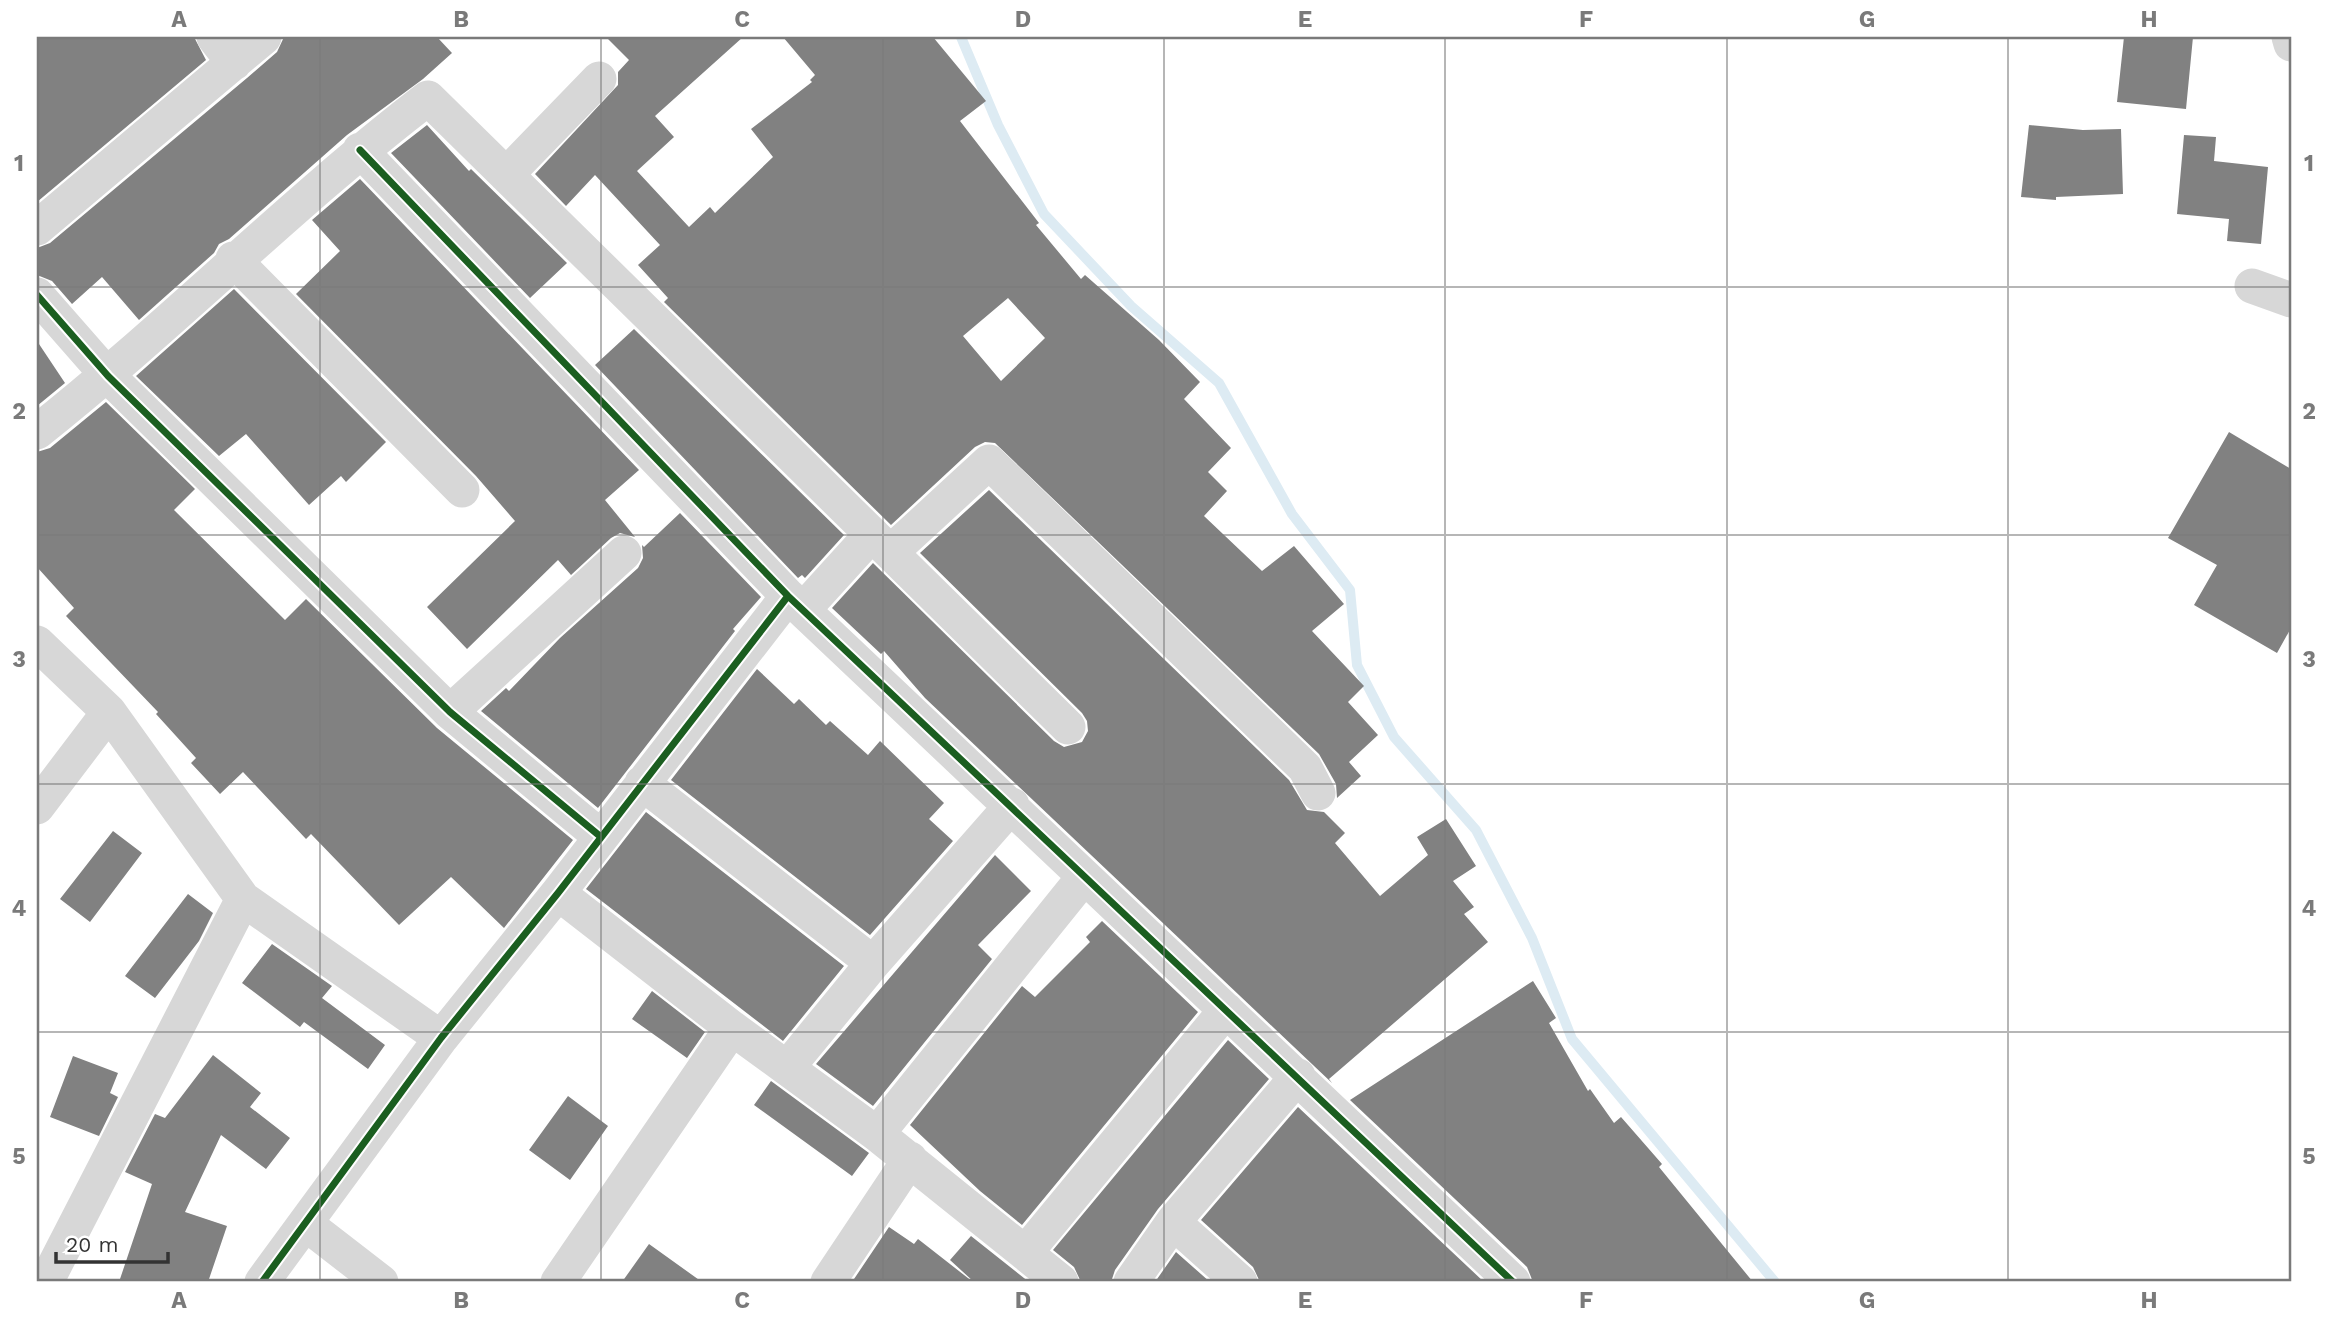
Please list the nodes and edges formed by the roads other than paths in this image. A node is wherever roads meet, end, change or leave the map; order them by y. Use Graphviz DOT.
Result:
graph roads {
  1 [pos="264,37"];
  2 [pos="2289,37"];
  3 [pos="2291,44"];
  4 [pos="224,50"];
  5 [pos="598,79"];
  6 [pos="360,150"];
  7 [pos="506,175"];
  8 [pos="37,228"];
  9 [pos="233,260"];
  10 [pos="2252,286"];
  11 [pos="37,295"];
  12 [pos="2291,300"];
  13 [pos="108,376"];
  14 [pos="37,432"];
  15 [pos="462,489"];
  16 [pos="881,543"];
  17 [pos="624,553"];
  18 [pos="795,603"];
  19 [pos="37,643"];
  20 [pos="109,712"];
  21 [pos="450,712"];
  22 [pos="1068,727"];
  23 [pos="642,783"];
  24 [pos="1318,793"];
  25 [pos="1012,805"];
  26 [pos="37,807"];
  27 [pos="601,837"];
  28 [pos="1084,877"];
  29 [pos="558,893"];
  30 [pos="243,900"];
  31 [pos="873,963"];
  32 [pos="1226,1010"];
  33 [pos="732,1028"];
  34 [pos="441,1038"];
  35 [pos="787,1068"];
  36 [pos="1298,1076"];
  37 [pos="877,1134"];
  38 [pos="910,1160"];
  39 [pos="1173,1223"];
  40 [pos="306,1224"];
  41 [pos="1025,1253"];
  42 [pos="46,1282"];
  43 [pos="262,1282"];
  44 [pos="381,1282"];
  45 [pos="558,1282"];
  46 [pos="828,1282"];
  47 [pos="1061,1282"];
  48 [pos="1131,1282"];
  49 [pos="1240,1282"];
  50 [pos="1513,1282"];
  1 -- 4 [label="street"];
  2 -- 3 [label="street"];
  4 -- 8 [label="street"];
  5 -- 7 [label="street"];
  6 -- 7 [label="street"];
  6 -- 9 [label="street"];
  6 -- 18 [label="street"];
  7 -- 16 [label="street"];
  9 -- 13 [label="street"];
  9 -- 15 [label="street"];
  10 -- 12 [label="street"];
  11 -- 13 [label="street"];
  13 -- 14 [label="street"];
  13 -- 21 [label="street"];
  16 -- 18 [label="street"];
  16 -- 22 [label="street"];
  16 -- 24 [label="street"];
  17 -- 21 [label="street"];
  18 -- 23 [label="street"];
  18 -- 25 [label="street"];
  19 -- 20 [label="street"];
  20 -- 26 [label="street"];
  20 -- 30 [label="street"];
  21 -- 27 [label="street"];
  23 -- 27 [label="street"];
  23 -- 31 [label="street"];
  25 -- 28 [label="street"];
  25 -- 31 [label="street"];
  27 -- 29 [label="street"];
  28 -- 32 [label="street"];
  28 -- 37 [label="street"];
  29 -- 33 [label="street"];
  29 -- 34 [label="street"];
  30 -- 34 [label="street"];
  30 -- 42 [label="street"];
  31 -- 35 [label="street"];
  32 -- 36 [label="street"];
  32 -- 41 [label="street"];
  33 -- 35 [label="street"];
  33 -- 45 [label="street"];
  34 -- 40 [label="street"];
  35 -- 37 [label="street"];
  36 -- 39 [label="street"];
  36 -- 50 [label="street"];
  37 -- 38 [label="street"];
  38 -- 41 [label="street"];
  38 -- 46 [label="street"];
  39 -- 48 [label="street"];
  39 -- 49 [label="street"];
  40 -- 43 [label="street"];
  40 -- 44 [label="street"];
  41 -- 47 [label="street"];
}
